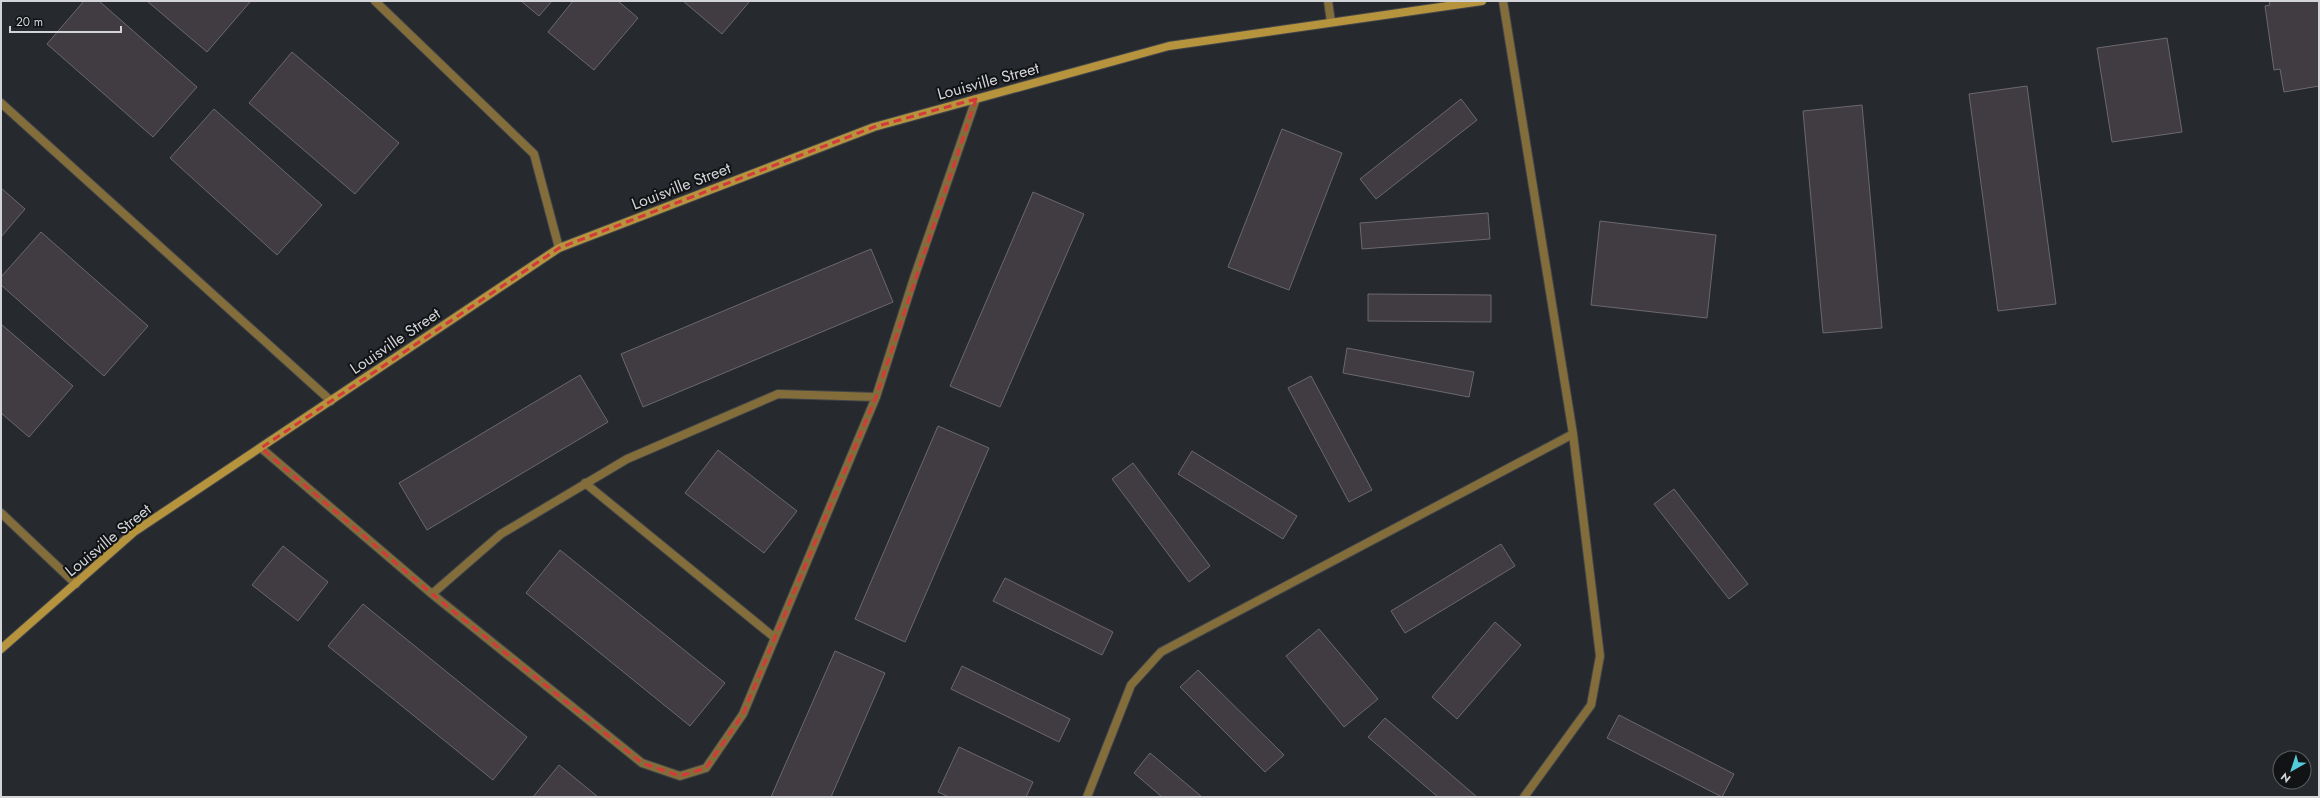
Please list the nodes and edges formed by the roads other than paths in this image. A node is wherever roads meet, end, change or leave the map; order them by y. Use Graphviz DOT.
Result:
graph roads {
  1 [pos="374,1"];
  2 [pos="1328,1"];
  3 [pos="1482,1"];
  4 [pos="1502,1"];
  5 [pos="1331,22"];
  6 [pos="976,99"];
  7 [pos="1,103"];
  8 [pos="559,248"];
  9 [pos="876,397"];
  10 [pos="331,401"];
  11 [pos="1573,434"];
  12 [pos="261,448"];
  13 [pos="585,483"];
  14 [pos="1,513"];
  15 [pos="76,584"];
  16 [pos="432,594"];
  17 [pos="775,638"];
  18 [pos="1,649"];
  19 [pos="1087,797"];
  20 [pos="1524,797"];
  1 -- 8 [label="street"];
  2 -- 5 [label="street"];
  3 -- 5 [label="main road, Louisville Street"];
  4 -- 11 [label="street"];
  5 -- 6 [label="main road, Louisville Street"];
  6 -- 8 [label="main road, Louisville Street"];
  6 -- 9 [label="street"];
  7 -- 10 [label="street"];
  8 -- 10 [label="main road, Louisville Street"];
  9 -- 13 [label="street"];
  9 -- 17 [label="street"];
  10 -- 12 [label="main road, Louisville Street"];
  11 -- 19 [label="street"];
  11 -- 20 [label="street"];
  12 -- 15 [label="main road, Louisville Street"];
  12 -- 16 [label="street"];
  13 -- 16 [label="street"];
  13 -- 17 [label="street"];
  14 -- 15 [label="street"];
  15 -- 18 [label="main road, Louisville Street"];
  16 -- 17 [label="street"];
}
